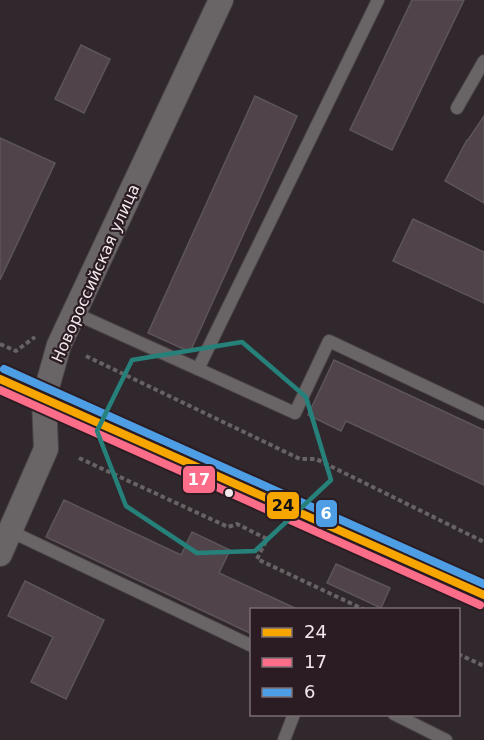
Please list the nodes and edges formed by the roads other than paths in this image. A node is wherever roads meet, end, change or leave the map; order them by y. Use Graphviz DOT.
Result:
graph roads {
  1 [pos="221,0"];
  2 [pos="378,0"];
  3 [pos="484,61"];
  4 [pos="457,108"];
  5 [pos="74,313"];
  6 [pos="198,369"];
  7 [pos="0,379"];
  8 [pos="44,398"];
  9 [pos="484,414"];
  10 [pos="10,531"];
  11 [pos="0,554"];
  12 [pos="484,595"];
  13 [pos="250,645"];
  14 [pos="293,716"];
  15 [pos="398,716"];
  16 [pos="284,740"];
  17 [pos="446,740"];
  1 -- 5 [label="street, Новороссийская улица"];
  2 -- 6 [label="lane"];
  3 -- 4 [label="lane"];
  5 -- 6 [label="lane"];
  5 -- 8 [label="street, Новороссийская улица"];
  6 -- 9 [label="lane"];
  7 -- 8 [label="street"];
  8 -- 10 [label="street, Новороссийская улица"];
  8 -- 12 [label="street"];
  10 -- 11 [label="street, Новороссийская улица"];
  10 -- 13 [label="lane"];
  14 -- 16 [label="lane"];
  15 -- 17 [label="lane"];
}
